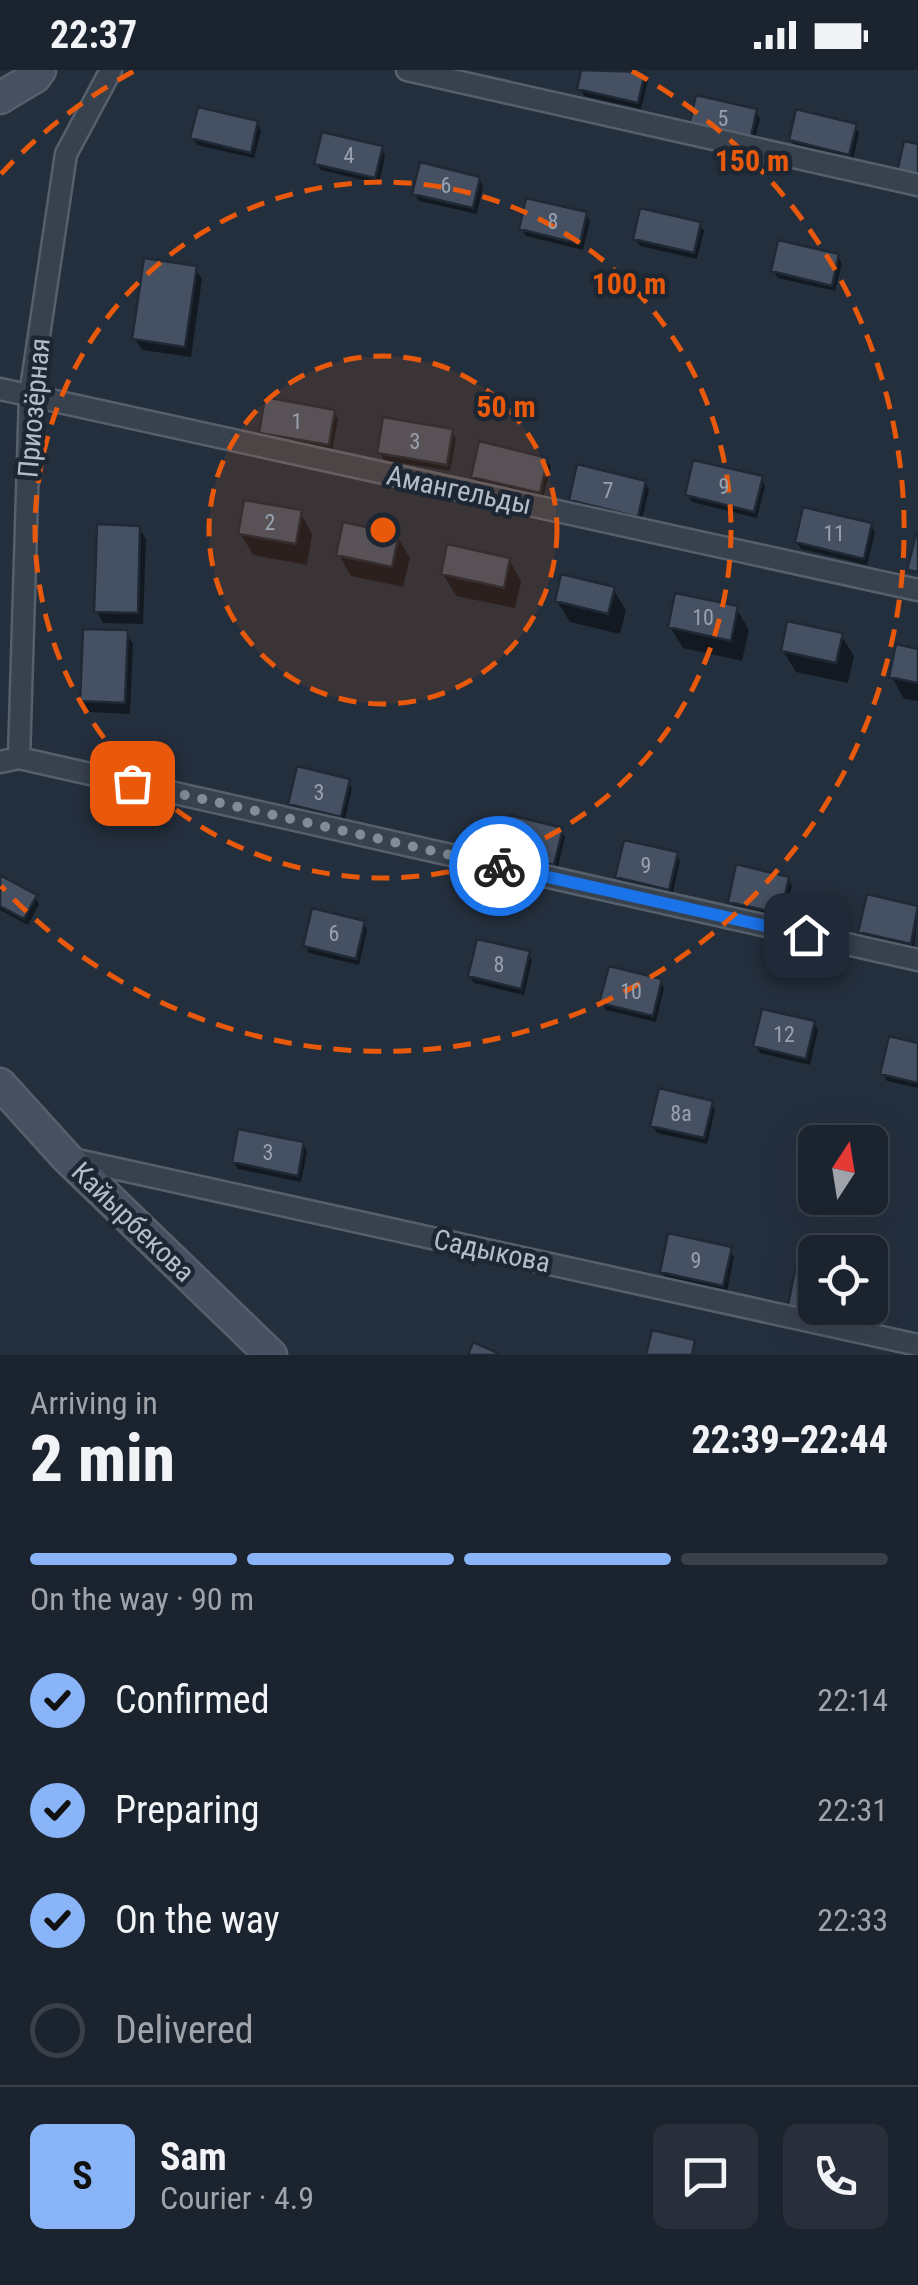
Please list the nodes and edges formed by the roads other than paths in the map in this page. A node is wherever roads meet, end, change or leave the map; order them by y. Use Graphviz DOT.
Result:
graph roads {
  1 [pos="40,70"];
  2 [pos="110,70"];
  3 [pos="407,70"];
  4 [pos="0,98"];
  5 [pos="918,185"];
  6 [pos="0,389"];
  7 [pos="30,396"];
  8 [pos="918,590"];
  9 [pos="10,760"];
  10 [pos="918,960"];
  11 [pos="0,1084"];
  12 [pos="66,1158"];
  13 [pos="918,1345"];
  14 [pos="271,1355"];
  1 -- 4 [label="main road"];
  2 -- 7 [label="street, Приозёрная"];
  3 -- 5 [label="street"];
  6 -- 7 [label="street, Амангельды"];
  7 -- 8 [label="street, Амангельды"];
  7 -- 9 [label="street, Приозёрная"];
  9 -- 10 [label="street"];
  11 -- 12 [label="main road, Кайырбекова"];
  12 -- 13 [label="street, Садыкова"];
  12 -- 14 [label="main road, Кайырбекова"];
}
